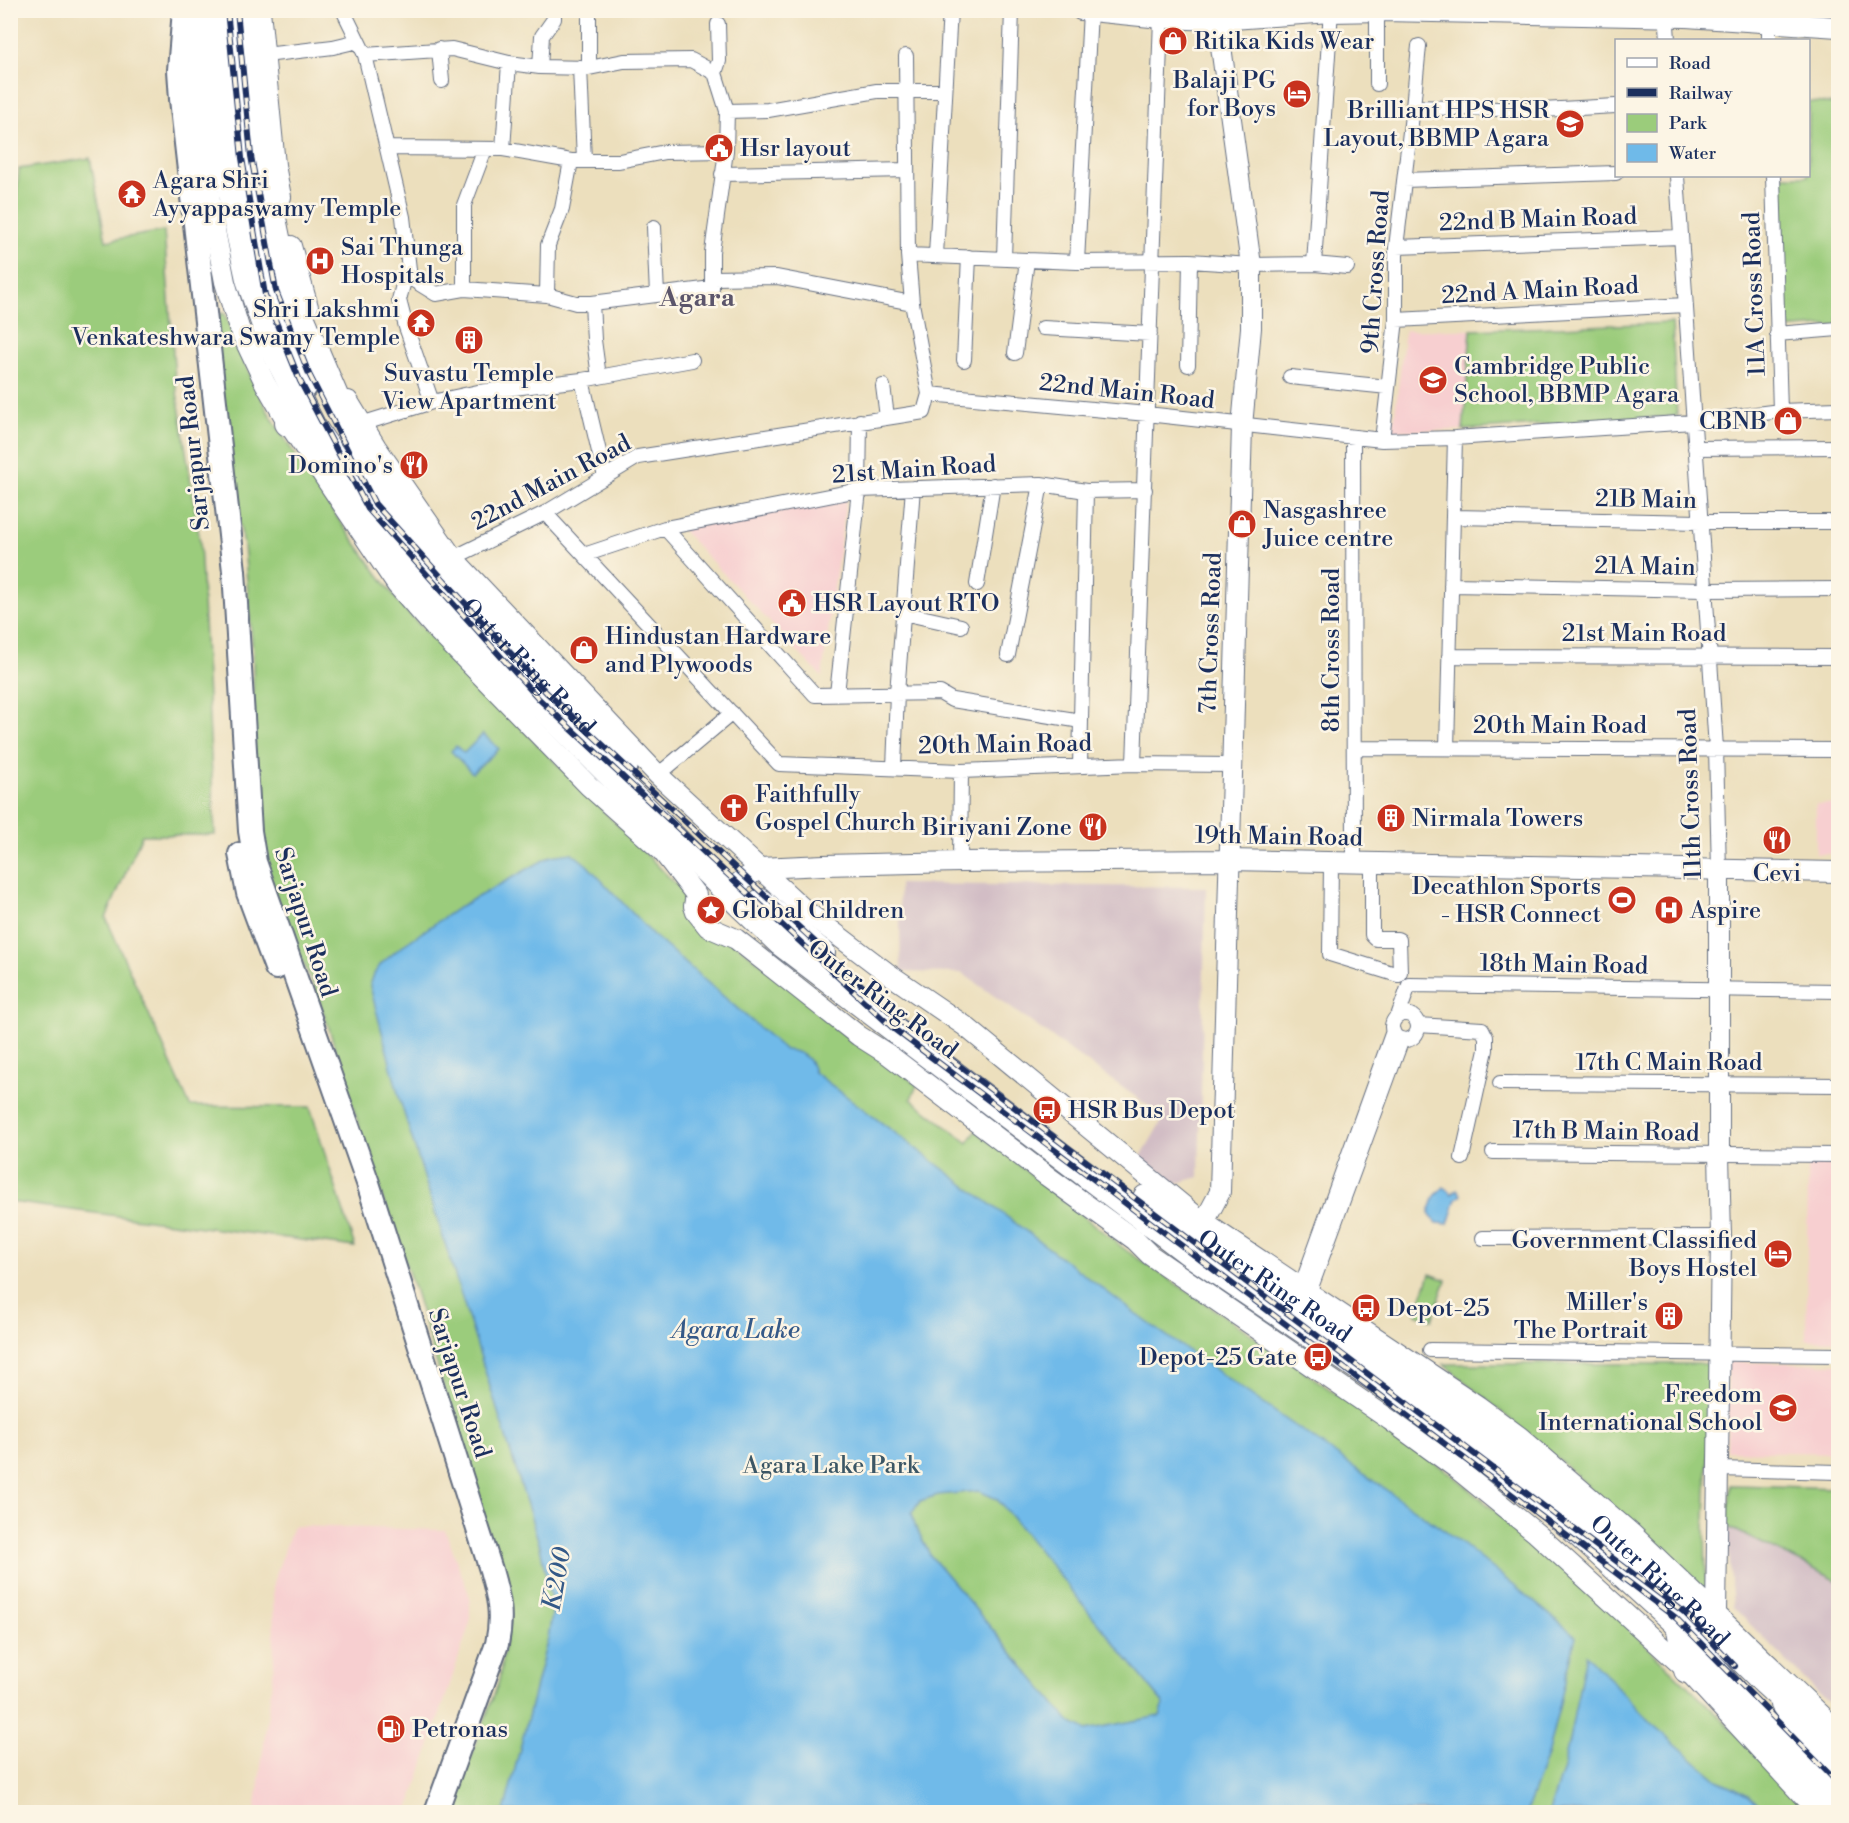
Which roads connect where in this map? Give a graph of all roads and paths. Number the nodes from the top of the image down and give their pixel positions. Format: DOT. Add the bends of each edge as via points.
graph roads {
  1 [pos="169,10"];
  2 [pos="186,10"];
  3 [pos="210,10"];
  4 [pos="223,10"];
  5 [pos="245,10"];
  6 [pos="260,10"];
  7 [pos="343,10"];
  8 [pos="554,10"];
  9 [pos="589,10"];
  10 [pos="950,10"];
  11 [pos="1012,10"];
  12 [pos="1086,11"];
  13 [pos="1331,11"];
  14 [pos="1381,11"];
  15 [pos="1667,14"];
  16 [pos="1217,16"];
  17 [pos="1161,18"];
  18 [pos="718,24"];
  19 [pos="1839,27"];
  20 [pos="1769,31"];
  21 [pos="1668,39"];
  22 [pos="358,41"];
  23 [pos="1419,46"];
  24 [pos="439,50"];
  25 [pos="265,55"];
  26 [pos="364,55"];
  27 [pos="906,56"];
  28 [pos="509,63"];
  29 [pos="540,67"];
  30 [pos="585,68"];
  31 [pos="715,73"];
  32 [pos="442,81"];
  33 [pos="1377,84"];
  34 [pos="907,91"];
  35 [pos="944,91"];
  36 [pos="1615,106"];
  37 [pos="1413,107"];
  38 [pos="727,111"];
  39 [pos="387,148"];
  40 [pos="485,148"];
  41 [pos="503,149"];
  42 [pos="726,151"];
  43 [pos="578,161"];
  44 [pos="907,170"];
  45 [pos="1615,173"];
  46 [pos="722,174"];
  47 [pos="1677,177"];
  48 [pos="1773,177"];
  49 [pos="1404,180"];
  50 [pos="654,227"];
  51 [pos="1681,237"];
  52 [pos="1396,247"];
  53 [pos="908,255"];
  54 [pos="936,255"];
  55 [pos="969,257"];
  56 [pos="1004,258"];
  57 [pos="1027,260"];
  58 [pos="1151,261"];
  59 [pos="1190,261"];
  60 [pos="1077,262"];
  61 [pos="1314,264"];
  62 [pos="1251,265"];
  63 [pos="1347,267"];
  64 [pos="410,278"];
  65 [pos="714,278"];
  66 [pos="464,289"];
  67 [pos="547,295"];
  68 [pos="657,295"];
  69 [pos="592,303"];
  70 [pos="912,303"];
  71 [pos="1686,305"];
  72 [pos="1396,320"];
  73 [pos="1043,328"];
  74 [pos="1839,329"];
  75 [pos="1777,333"];
  76 [pos="1150,334"];
  77 [pos="1015,353"];
  78 [pos="692,360"];
  79 [pos="964,360"];
  80 [pos="1188,365"];
  81 [pos="599,377"];
  82 [pos="1290,377"];
  83 [pos="582,380"];
  84 [pos="292,386"];
  85 [pos="883,386"];
  86 [pos="1388,387"];
  87 [pos="929,394"];
  88 [pos="432,402"];
  89 [pos="1839,409"];
  90 [pos="1780,411"];
  91 [pos="1147,414"];
  92 [pos="887,417"];
  93 [pos="860,421"];
  94 [pos="1693,422"];
  95 [pos="288,423"];
  96 [pos="1242,426"];
  97 [pos="313,427"];
  98 [pos="356,430"];
  99 [pos="1353,438"];
  100 [pos="1455,438"];
  101 [pos="1382,440"];
  102 [pos="1839,447"];
  103 [pos="1695,448"];
  104 [pos="605,477"];
  105 [pos="1041,484"];
  106 [pos="993,485"];
  107 [pos="913,488"];
  108 [pos="859,490"];
  109 [pos="1145,490"];
  110 [pos="1086,491"];
  111 [pos="545,513"];
  112 [pos="1453,518"];
  113 [pos="1700,522"];
  114 [pos="1839,522"];
  115 [pos="665,528"];
  116 [pos="584,555"];
  117 [pos="453,558"];
  118 [pos="977,584"];
  119 [pos="1451,585"];
  120 [pos="1839,589"];
  121 [pos="1704,590"];
  122 [pos="903,613"];
  123 [pos="961,626"];
  124 [pos="1008,656"];
  125 [pos="1449,656"];
  126 [pos="1709,656"];
  127 [pos="1839,657"];
  128 [pos="897,693"];
  129 [pos="837,694"];
  130 [pos="732,713"];
  131 [pos="1081,721"];
  132 [pos="1354,748"];
  133 [pos="1447,748"];
  134 [pos="1716,748"];
  135 [pos="1839,750"];
  136 [pos="1134,764"];
  137 [pos="1232,765"];
  138 [pos="1080,766"];
  139 [pos="894,767"];
  140 [pos="961,771"];
  141 [pos="658,775"];
  142 [pos="1229,860"];
  143 [pos="960,862"];
  144 [pos="1331,862"];
  145 [pos="1363,863"];
  146 [pos="1719,871"];
  147 [pos="1839,872"];
  148 [pos="743,881"];
  149 [pos="1719,988"];
  150 [pos="1839,991"];
  151 [pos="1398,1016"];
  152 [pos="1418,1025"];
  153 [pos="1398,1035"];
  154 [pos="1500,1083"];
  155 [pos="1720,1084"];
  156 [pos="1839,1085"];
  157 [pos="1493,1152"];
  158 [pos="1719,1154"];
  159 [pos="1839,1155"];
  160 [pos="1462,1158"];
  161 [pos="1196,1236"];
  162 [pos="1721,1237"];
  163 [pos="1483,1238"];
  164 [pos="382,1250"];
  165 [pos="1305,1290"];
  166 [pos="1430,1350"];
  167 [pos="1719,1353"];
  168 [pos="1839,1355"];
  169 [pos="1718,1468"];
  170 [pos="1839,1473"];
  171 [pos="1712,1620"];
  172 [pos="1680,1629"];
  173 [pos="1687,1670"];
  174 [pos="1766,1683"];
  175 [pos="1839,1731"];
  176 [pos="1839,1754"];
  177 [pos="1839,1782"];
  178 [pos="1839,1808"];
  179 [pos="421,1812"];
  180 [pos="436,1812"];
  181 [pos="1818,1812"];
  1 -- 164 [label="main road, Sarjapur Road" via="167,87 219,575 242,863 248,893"];
  2 -- 95 [label="street" via="211,210 225,282 239,328"];
  2 -- 164 [label="main road, Sarjapur Road" via="179,70 181,99 234,571 250,831 255,862 368,1183"];
  3 -- 84 [label="highway, Outer Ring Road" via="226,159 249,279 272,346"];
  4 -- 97 [label="main road, Outer Ring Road" via="246,201 268,293 305,387"];
  5 -- 98 [label="highway, Outer Ring Road" via="260,156 286,281"];
  6 -- 25 [label="street"];
  7 -- 22 [label="street"];
  8 -- 29 [label="street" via="554,19 542,36"];
  9 -- 30 [label="street"];
  10 -- 35 [label="street"];
  11 -- 56 [label="street"];
  12 -- 17 [label="street"];
  12 -- 60 [label="street"];
  13 -- 14 [label="street"];
  13 -- 16 [label="street"];
  13 -- 61 [label="street"];
  14 -- 15 [label="street"];
  14 -- 33 [label="street"];
  15 -- 20 [label="street"];
  15 -- 21 [label="street"];
  16 -- 17 [label="street"];
  16 -- 62 [label="street, 7th Cross Road"];
  17 -- 58 [label="street"];
  18 -- 31 [label="street" via="719,61"];
  19 -- 20 [label="street"];
  22 -- 25 [label="street"];
  22 -- 26 [label="street"];
  23 -- 37 [label="street, 9th Cross Road"];
  24 -- 26 [label="street"];
  24 -- 28 [label="street" via="452,49"];
  24 -- 32 [label="street"];
  25 -- 98 [label="street" via="275,165 297,271"];
  26 -- 39 [label="street"];
  27 -- 34 [label="street"];
  28 -- 29 [label="street"];
  28 -- 41 [label="street"];
  29 -- 30 [label="street"];
  30 -- 31 [label="street" via="624,61 691,60"];
  30 -- 43 [label="street"];
  31 -- 38 [label="street"];
  34 -- 35 [label="street"];
  34 -- 38 [label="street" via="857,94 768,110"];
  34 -- 44 [label="street"];
  35 -- 54 [label="street"];
  36 -- 37 [label="street" via="1542,110"];
  37 -- 49 [label="street, 9th Cross Road"];
  38 -- 42 [label="street"];
  39 -- 40 [label="street"];
  39 -- 64 [label="street" via="403,217"];
  40 -- 41 [label="street"];
  40 -- 66 [label="street" via="464,205"];
  41 -- 43 [label="street"];
  42 -- 43 [label="street" via="665,152 619,161"];
  42 -- 46 [label="street"];
  43 -- 67 [label="street" via="548,245"];
  44 -- 46 [label="street"];
  44 -- 53 [label="street"];
  45 -- 49 [label="street"];
  46 -- 65 [label="street" via="712,252"];
  47 -- 51 [label="street, 11th Cross Road"];
  48 -- 75 [label="street, 11A Cross Road"];
  49 -- 52 [label="street, 9th Cross Road"];
  50 -- 68 [label="street"];
  51 -- 52 [label="street, 22nd B Main Road"];
  51 -- 71 [label="street, 11th Cross Road"];
  52 -- 72 [label="street, 9th Cross Road"];
  53 -- 54 [label="street"];
  53 -- 70 [label="street"];
  54 -- 55 [label="street"];
  55 -- 56 [label="street"];
  55 -- 79 [label="street"];
  56 -- 57 [label="street"];
  57 -- 60 [label="street"];
  57 -- 77 [label="street"];
  58 -- 59 [label="street"];
  58 -- 60 [label="street"];
  58 -- 76 [label="street"];
  59 -- 62 [label="street"];
  59 -- 80 [label="street"];
  61 -- 62 [label="street"];
  61 -- 63 [label="street"];
  62 -- 96 [label="street, 7th Cross Road" via="1251,328"];
  64 -- 66 [label="street" via="436,294"];
  64 -- 88 [label="street" via="404,281 399,300"];
  65 -- 68 [label="street" via="712,288"];
  65 -- 70 [label="street" via="777,277"];
  66 -- 67 [label="street"];
  67 -- 69 [label="street"];
  68 -- 69 [label="street"];
  69 -- 81 [label="street"];
  70 -- 87 [label="street"];
  71 -- 72 [label="street, 22nd A Main Road"];
  71 -- 94 [label="street, 11th Cross Road"];
  72 -- 86 [label="street, 9th Cross Road"];
  73 -- 76 [label="street"];
  74 -- 75 [label="street"];
  75 -- 90 [label="street, 11A Cross Road"];
  76 -- 91 [label="street"];
  78 -- 81 [label="street"];
  81 -- 83 [label="street"];
  82 -- 86 [label="street"];
  83 -- 88 [label="street" via="478,392"];
  83 -- 104 [label="street"];
  84 -- 95 [label="highway"];
  84 -- 97 [label="highway, Outer Ring Road"];
  85 -- 92 [label="street"];
  86 -- 101 [label="street, 9th Cross Road"];
  87 -- 91 [label="street, 22nd Main Road"];
  87 -- 92 [label="street, 22nd Main Road" via="924,412"];
  88 -- 98 [label="street"];
  89 -- 90 [label="street, 22nd Main Road"];
  90 -- 94 [label="street, 22nd Main Road"];
  91 -- 96 [label="street, 22nd Main Road"];
  91 -- 109 [label="street"];
  92 -- 93 [label="street, 22nd Main Road"];
  93 -- 104 [label="street, 22nd Main Road" via="638,457"];
  93 -- 108 [label="street"];
  94 -- 100 [label="street, 22nd Main Road"];
  94 -- 103 [label="street, 11th Cross Road"];
  95 -- 173 [label="street" via="398,585 589,786 662,851 696,895 696,912 708,927 736,939 1150,1255 1456,1468 1536,1533"];
  96 -- 99 [label="street, 22nd Main Road"];
  96 -- 137 [label="street, 7th Cross Road"];
  97 -- 148 [label="highway, Outer Ring Road" via="402,560 501,666"];
  98 -- 117 [label="street"];
  98 -- 148 [label="highway, Outer Ring Road" via="374,479 434,567"];
  99 -- 101 [label="street, 22nd Main Road"];
  99 -- 132 [label="street, 8th Cross Road"];
  100 -- 101 [label="street, 22nd Main Road"];
  100 -- 112 [label="street"];
  102 -- 103 [label="street"];
  103 -- 113 [label="street, 11th Cross Road"];
  104 -- 111 [label="street, 22nd Main Road"];
  105 -- 106 [label="street, 21st Main Road"];
  105 -- 110 [label="street, 21st Main Road"];
  105 -- 124 [label="street"];
  106 -- 107 [label="street, 21st Main Road"];
  106 -- 118 [label="street"];
  107 -- 108 [label="street, 21st Main Road"];
  107 -- 122 [label="street"];
  108 -- 115 [label="street, 21st Main Road"];
  108 -- 129 [label="street"];
  109 -- 110 [label="street, 21st Main Road"];
  109 -- 136 [label="street"];
  110 -- 131 [label="street"];
  111 -- 116 [label="street"];
  111 -- 117 [label="street, 22nd Main Road"];
  112 -- 113 [label="street, 21B Main"];
  112 -- 119 [label="street"];
  113 -- 114 [label="street, 21B Main"];
  113 -- 121 [label="street, 11th Cross Road"];
  115 -- 116 [label="street, 21st Main Road"];
  115 -- 129 [label="street" via="815,695"];
  116 -- 130 [label="street"];
  117 -- 141 [label="street"];
  119 -- 121 [label="street, 21A Main"];
  119 -- 125 [label="street"];
  120 -- 121 [label="street, 21A Main"];
  121 -- 126 [label="street, 11th Cross Road"];
  122 -- 123 [label="street"];
  122 -- 128 [label="street"];
  125 -- 126 [label="street, 21st Main Road"];
  125 -- 133 [label="street"];
  126 -- 127 [label="street, 21st Main Road"];
  126 -- 134 [label="street, 11th Cross Road"];
  128 -- 129 [label="street"];
  128 -- 131 [label="street" via="940,693 952,700"];
  128 -- 139 [label="street"];
  130 -- 139 [label="street, 20th Main Road" via="779,764"];
  130 -- 141 [label="street"];
  131 -- 138 [label="street"];
  132 -- 133 [label="street, 20th Main Road"];
  132 -- 145 [label="street, 8th Cross Road"];
  133 -- 134 [label="street, 20th Main Road"];
  134 -- 135 [label="street, 20th Main Road"];
  134 -- 146 [label="street, 11th Cross Road"];
  136 -- 137 [label="street, 20th Main Road"];
  136 -- 138 [label="street, 20th Main Road"];
  137 -- 142 [label="street, 7th Cross Road"];
  138 -- 140 [label="street, 20th Main Road"];
  139 -- 140 [label="street, 20th Main Road"];
  140 -- 143 [label="street"];
  141 -- 148 [label="street"];
  142 -- 143 [label="street, 19th Main Road"];
  142 -- 144 [label="street, 19th Main Road"];
  142 -- 161 [label="street, 7th Cross Road" via="1220,1192"];
  143 -- 148 [label="street, 19th Main Road" via="824,865"];
  144 -- 145 [label="street, 19th Main Road"];
  144 -- 145 [label="street, 8th Cross Road" via="1330,954 1398,975 1399,940 1376,939 1372,935"];
  145 -- 146 [label="street, 19th Main Road"];
  146 -- 147 [label="street, 19th Main Road"];
  146 -- 149 [label="street, 11th Cross Road"];
  148 -- 161 [label="street" via="833,933 965,1026"];
  148 -- 161 [label="highway, Outer Ring Road" via="781,943"];
  149 -- 150 [label="street, 18th Main Road"];
  149 -- 151 [label="street, 18th Main Road" via="1409,985"];
  149 -- 155 [label="street, 11th Cross Road"];
  151 -- 152 [label="street" via="1410,1015"];
  151 -- 153 [label="street" via="1393,1023"];
  152 -- 153 [label="street" via="1414,1036"];
  152 -- 160 [label="street" via="1482,1029 1486,1036"];
  153 -- 165 [label="street"];
  154 -- 155 [label="street, 17th C Main Road"];
  155 -- 156 [label="street, 17th C Main Road"];
  155 -- 158 [label="street, 11th Cross Road"];
  157 -- 158 [label="street, 17th B Main Road"];
  158 -- 159 [label="street, 17th B Main Road"];
  158 -- 162 [label="street, 11th Cross Road"];
  161 -- 165 [label="street"];
  161 -- 171 [label="highway, Outer Ring Road" via="1497,1438"];
  161 -- 172 [label="highway, Outer Ring Road" via="1474,1446 1569,1525"];
  162 -- 163 [label="street"];
  162 -- 167 [label="street, 11th Cross Road"];
  164 -- 179 [label="main road, Sarjapur Road" via="486,1599 480,1644"];
  164 -- 180 [label="main road, Sarjapur Road" via="491,1570 500,1609 497,1644"];
  165 -- 171 [label="street" via="1520,1437 1631,1533"];
  166 -- 167 [label="street"];
  167 -- 168 [label="street"];
  167 -- 169 [label="street, 11th Cross Road"];
  169 -- 170 [label="street"];
  169 -- 171 [label="street, 11th Cross Road"];
  171 -- 174 [label="highway, Outer Ring Road"];
  171 -- 175 [label="street"];
  172 -- 173 [label="highway"];
  172 -- 178 [label="highway, Outer Ring Road" via="1765,1730"];
  173 -- 181 [label="street"];
  174 -- 176 [label="highway, Outer Ring Road"];
  174 -- 177 [label="street" via="1807,1744"];
}
